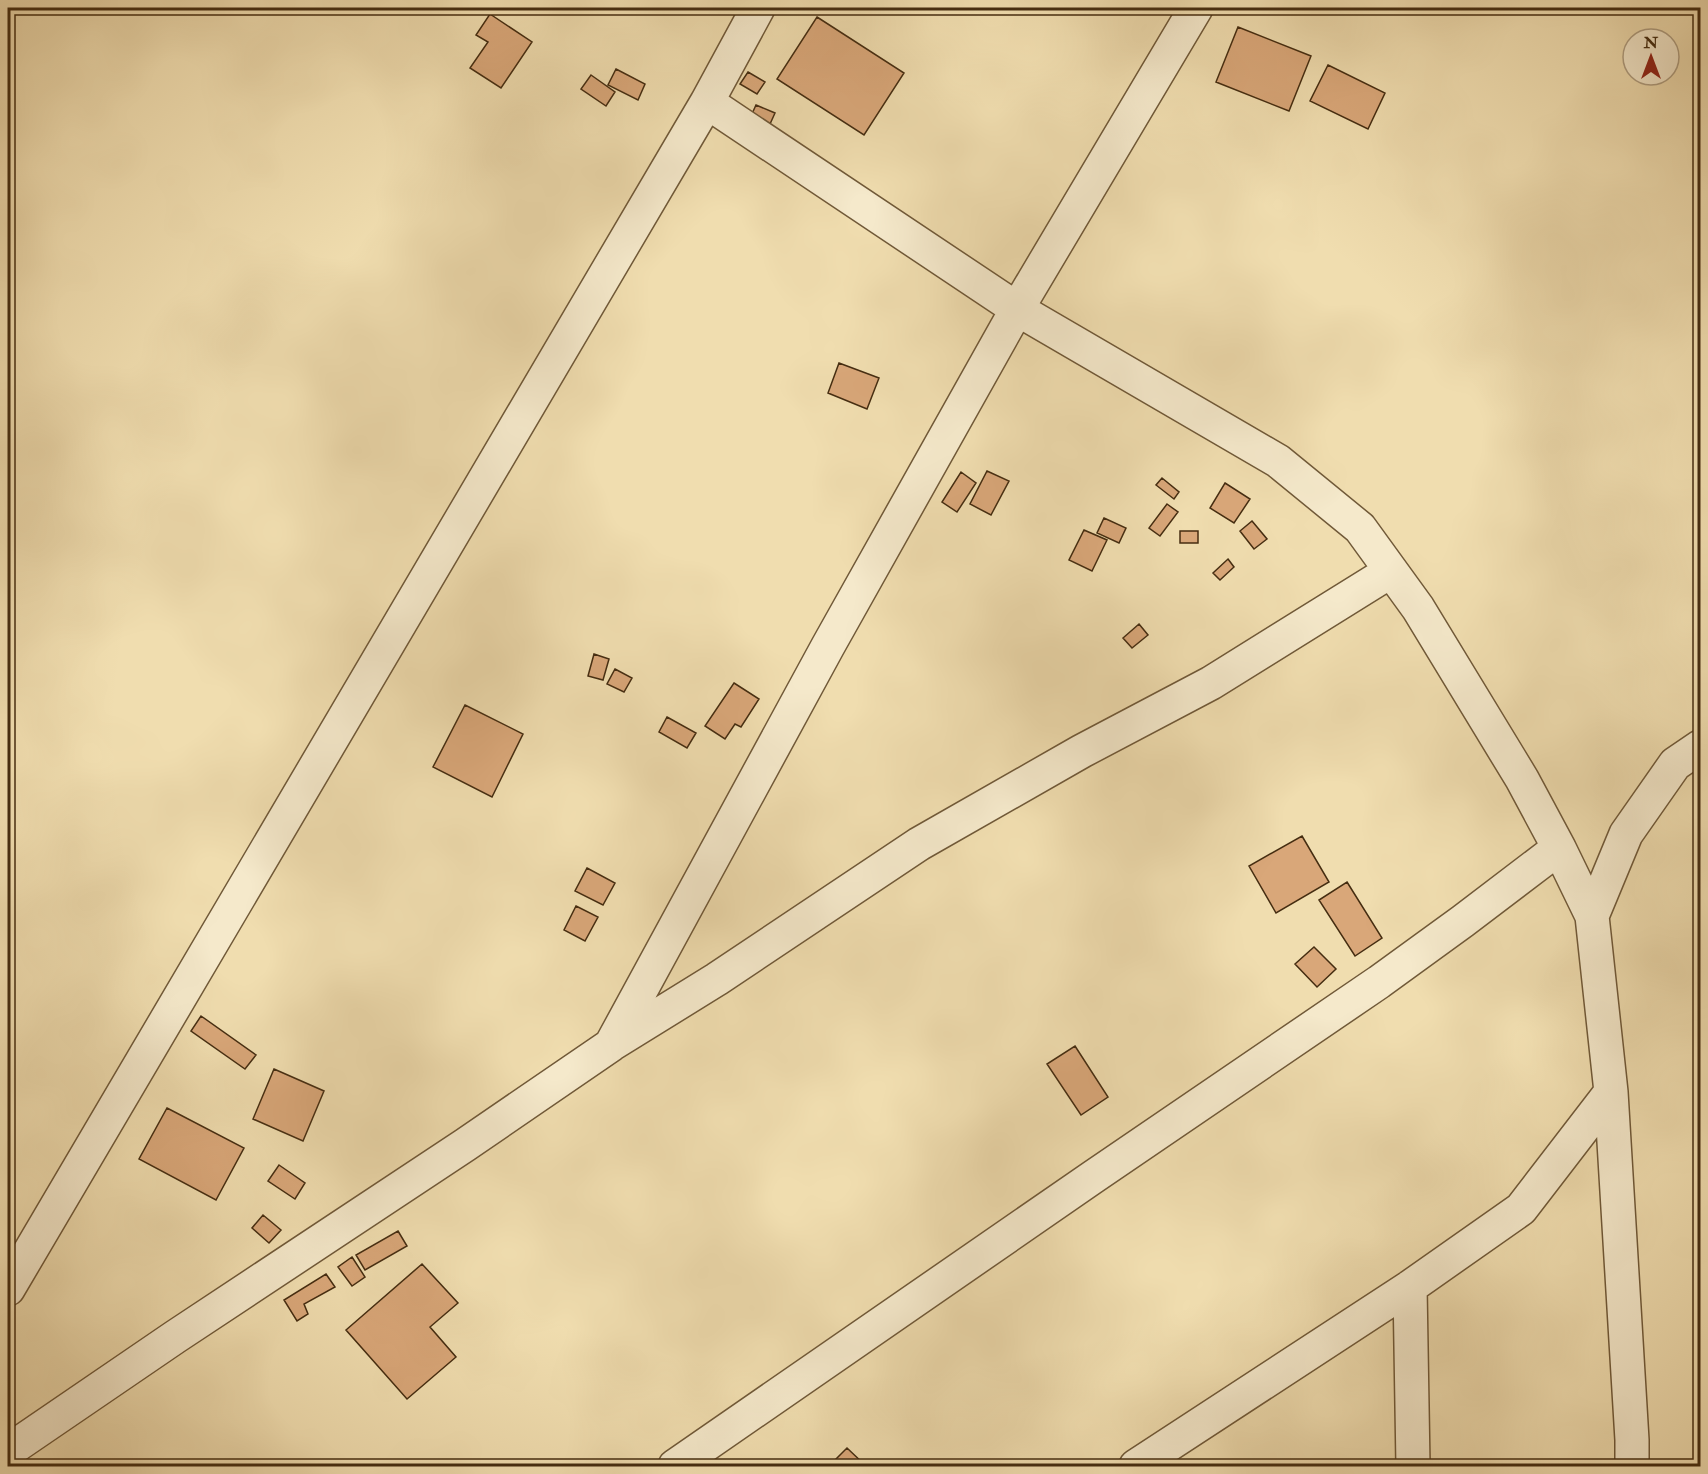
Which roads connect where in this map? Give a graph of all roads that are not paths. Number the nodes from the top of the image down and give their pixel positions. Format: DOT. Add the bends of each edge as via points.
graph roads {
  1 [pos="758,8"];
  2 [pos="1196,8"];
  3 [pos="707,102"];
  4 [pos="1017,309"];
  5 [pos="1391,571"];
  6 [pos="1701,747"];
  7 [pos="1559,848"];
  8 [pos="1592,916"];
  9 [pos="611,1045"];
  10 [pos="1611,1092"];
  11 [pos="1410,1287"];
  12 [pos="8,1289"];
  13 [pos="8,1451"];
  14 [pos="675,1467"];
  15 [pos="1136,1467"];
  16 [pos="1413,1467"];
  17 [pos="1632,1467"];
  1 -- 3 [label="street"];
  2 -- 4 [label="street"];
  3 -- 4 [label="street"];
  3 -- 12 [label="street"];
  4 -- 5 [label="street" via="1278,461 1360,528"];
  4 -- 9 [label="street"];
  5 -- 7 [label="street" via="1418,608 1516,769"];
  5 -- 9 [label="street" via="1211,683 919,844"];
  6 -- 8 [label="street" via="1675,764 1626,834"];
  7 -- 8 [label="street"];
  7 -- 14 [label="street" via="1379,982"];
  8 -- 10 [label="street"];
  9 -- 13 [label="street"];
  10 -- 11 [label="street" via="1521,1209"];
  10 -- 17 [label="street"];
  11 -- 15 [label="street"];
  11 -- 16 [label="street"];
}
